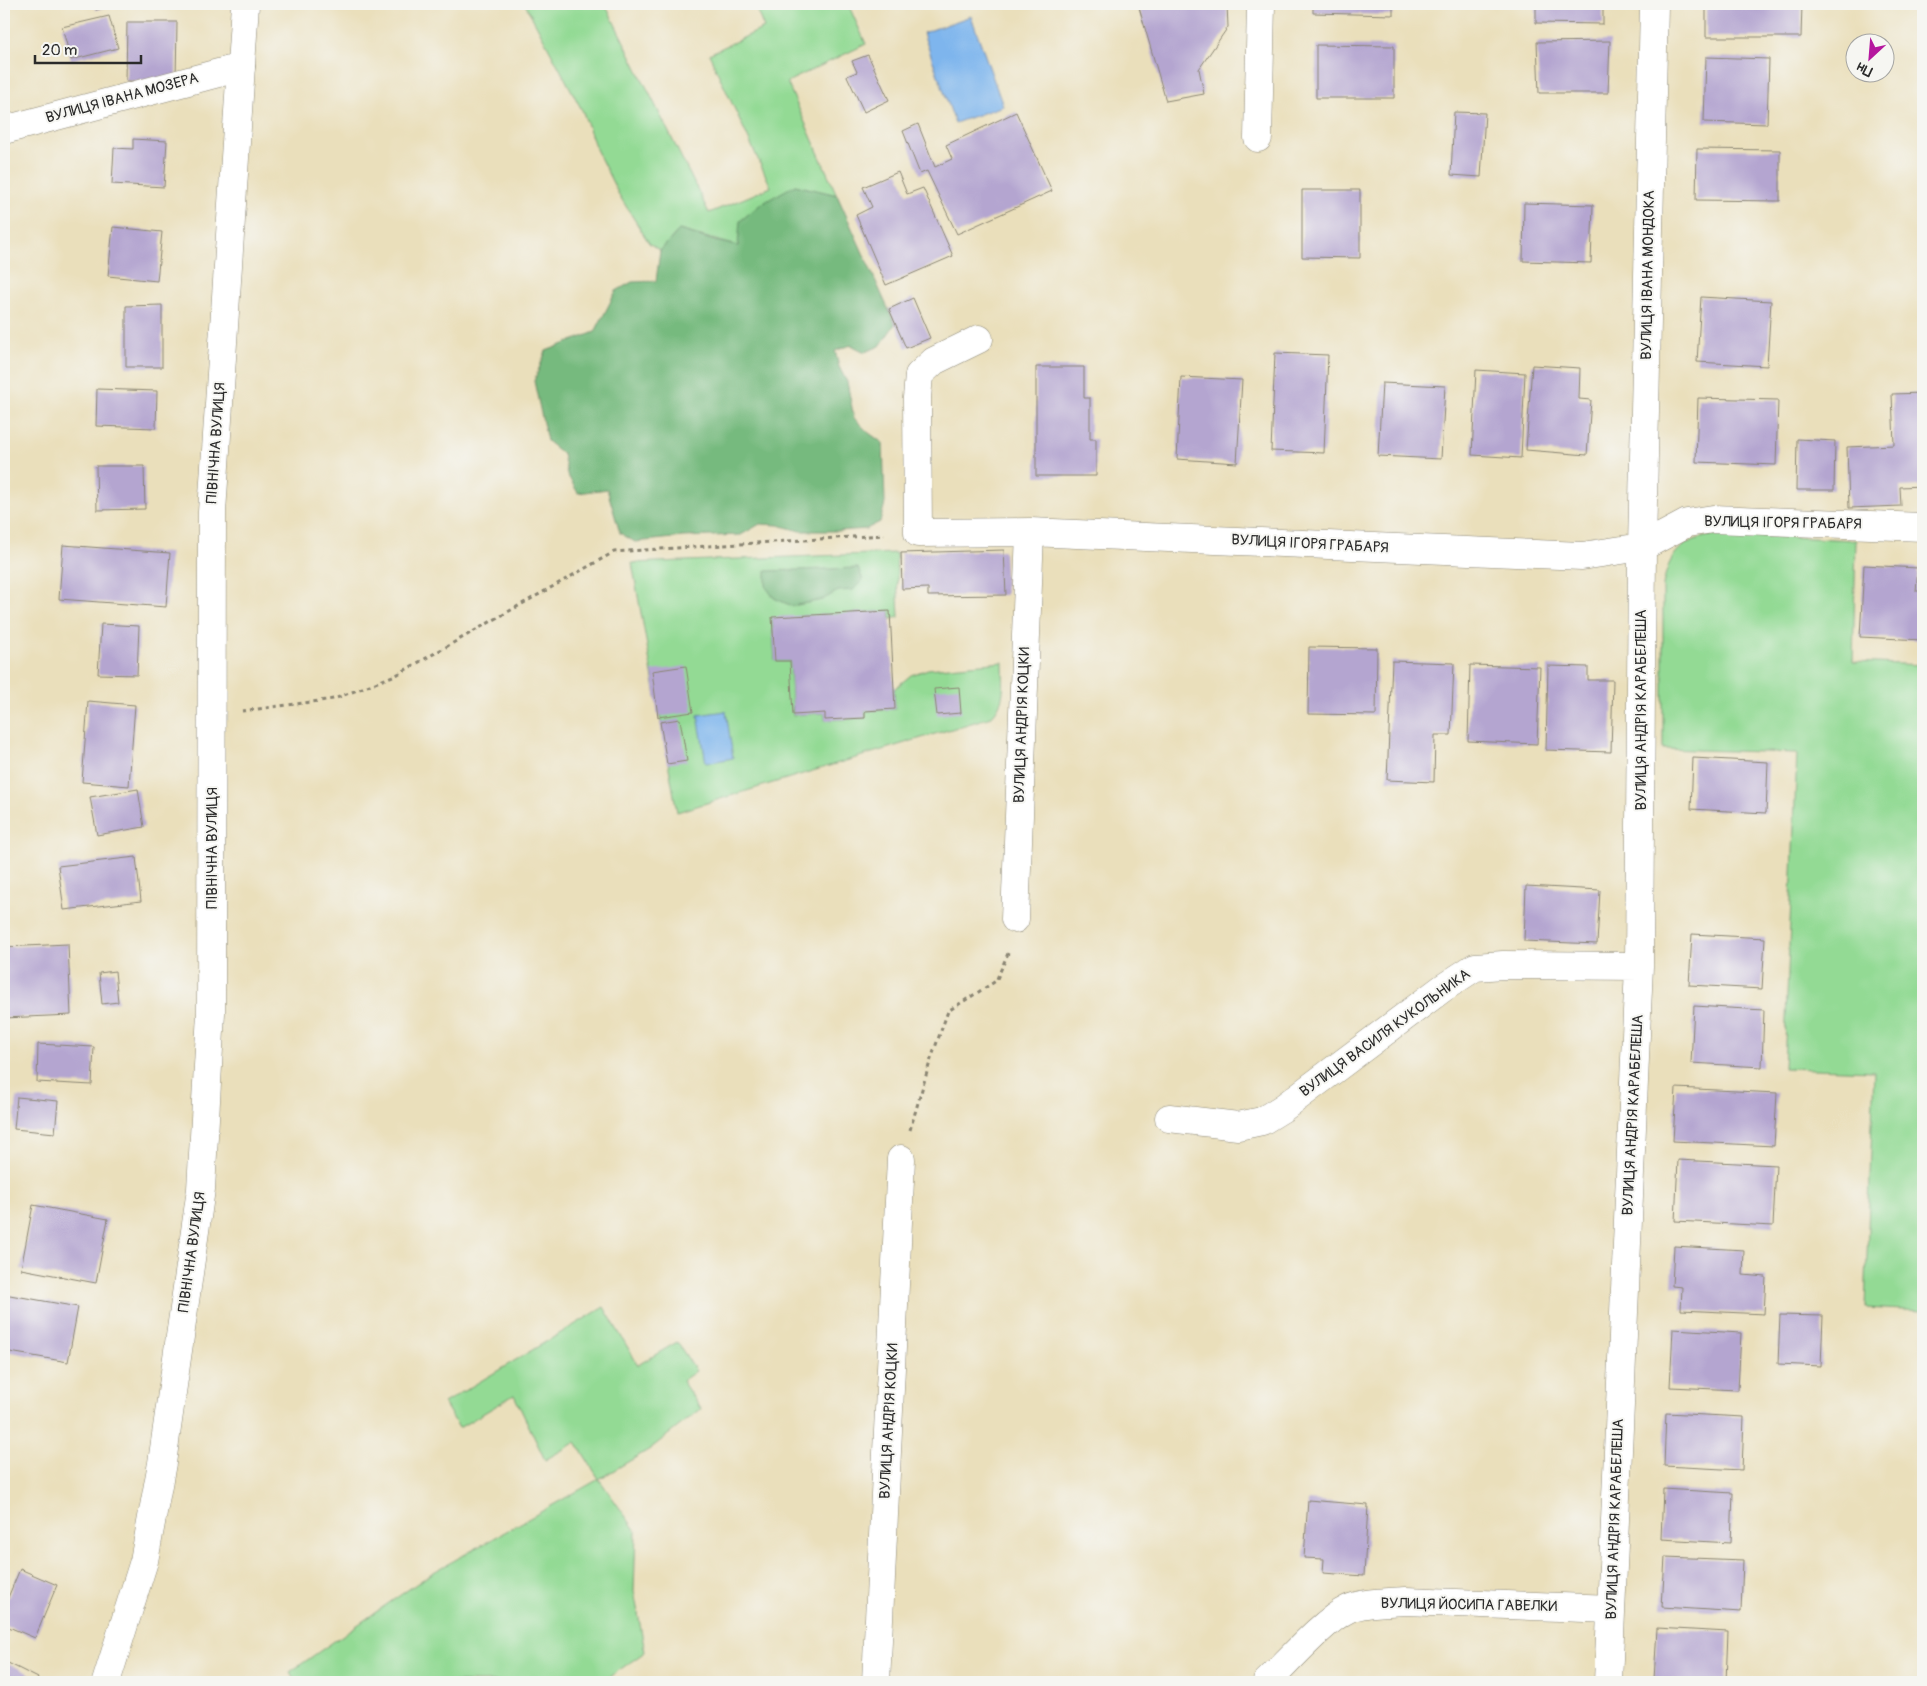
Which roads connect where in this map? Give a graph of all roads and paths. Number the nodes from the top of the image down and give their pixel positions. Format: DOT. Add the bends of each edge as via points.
graph roads {
  1 [pos="245,4"];
  2 [pos="1261,4"];
  3 [pos="1654,4"];
  4 [pos="241,67"];
  5 [pos="4,130"];
  6 [pos="1258,138"];
  7 [pos="979,339"];
  8 [pos="1923,526"];
  9 [pos="1030,532"];
  10 [pos="918,533"];
  11 [pos="1642,547"];
  12 [pos="212,715"];
  13 [pos="1015,919"];
  14 [pos="1639,966"];
  15 [pos="1169,1118"];
  16 [pos="901,1159"];
  17 [pos="1611,1609"];
  18 [pos="106,1682"];
  19 [pos="876,1682"];
  20 [pos="1266,1682"];
  21 [pos="1608,1682"];
  1 -- 4 [label="street, ПІВНІЧНА ВУЛИЦЯ"];
  2 -- 6 [label="street"];
  3 -- 11 [label="street, ВУЛИЦЯ ІВАНА МОНДОКА"];
  4 -- 5 [label="street, ВУЛИЦЯ ІВАНА МОЗЕРА"];
  4 -- 12 [label="street, ПІВНІЧНА ВУЛИЦЯ" via="212,512"];
  7 -- 10 [label="street" via="934,361 919,375"];
  8 -- 11 [label="street, ВУЛИЦЯ ІГОРЯ ГРАБАРЯ" via="1713,519 1687,523"];
  9 -- 10 [label="street, ВУЛИЦЯ ІГОРЯ ГРАБАРЯ"];
  9 -- 11 [label="street, ВУЛИЦЯ ІГОРЯ ГРАБАРЯ" via="1582,556"];
  9 -- 13 [label="street, ВУЛИЦЯ АНДРІЯ КОЦКИ"];
  10 -- 12 [label="path" via="614,552 398,674 334,699"];
  11 -- 14 [label="street, ВУЛИЦЯ АНДРІЯ КАРАБЕЛЕША"];
  12 -- 18 [label="street, ПІВНІЧНА ВУЛИЦЯ" via="211,1013 201,1189 163,1454 144,1561"];
  13 -- 16 [label="path" via="1011,947 996,981 948,1011"];
  14 -- 15 [label="street, ВУЛИЦЯ ВАСИЛЯ КУКОЛЬНИКА" via="1475,967 1262,1121 1238,1126"];
  14 -- 17 [label="street, ВУЛИЦЯ АНДРІЯ КАРАБЕЛЕША"];
  16 -- 19 [label="street, ВУЛИЦЯ АНДРІЯ КОЦКИ"];
  17 -- 20 [label="street, ВУЛИЦЯ ЙОСИПА ГАВЕЛКИ" via="1406,1601 1348,1608"];
  17 -- 21 [label="street, ВУЛИЦЯ АНДРІЯ КАРАБЕЛЕША"];
}
